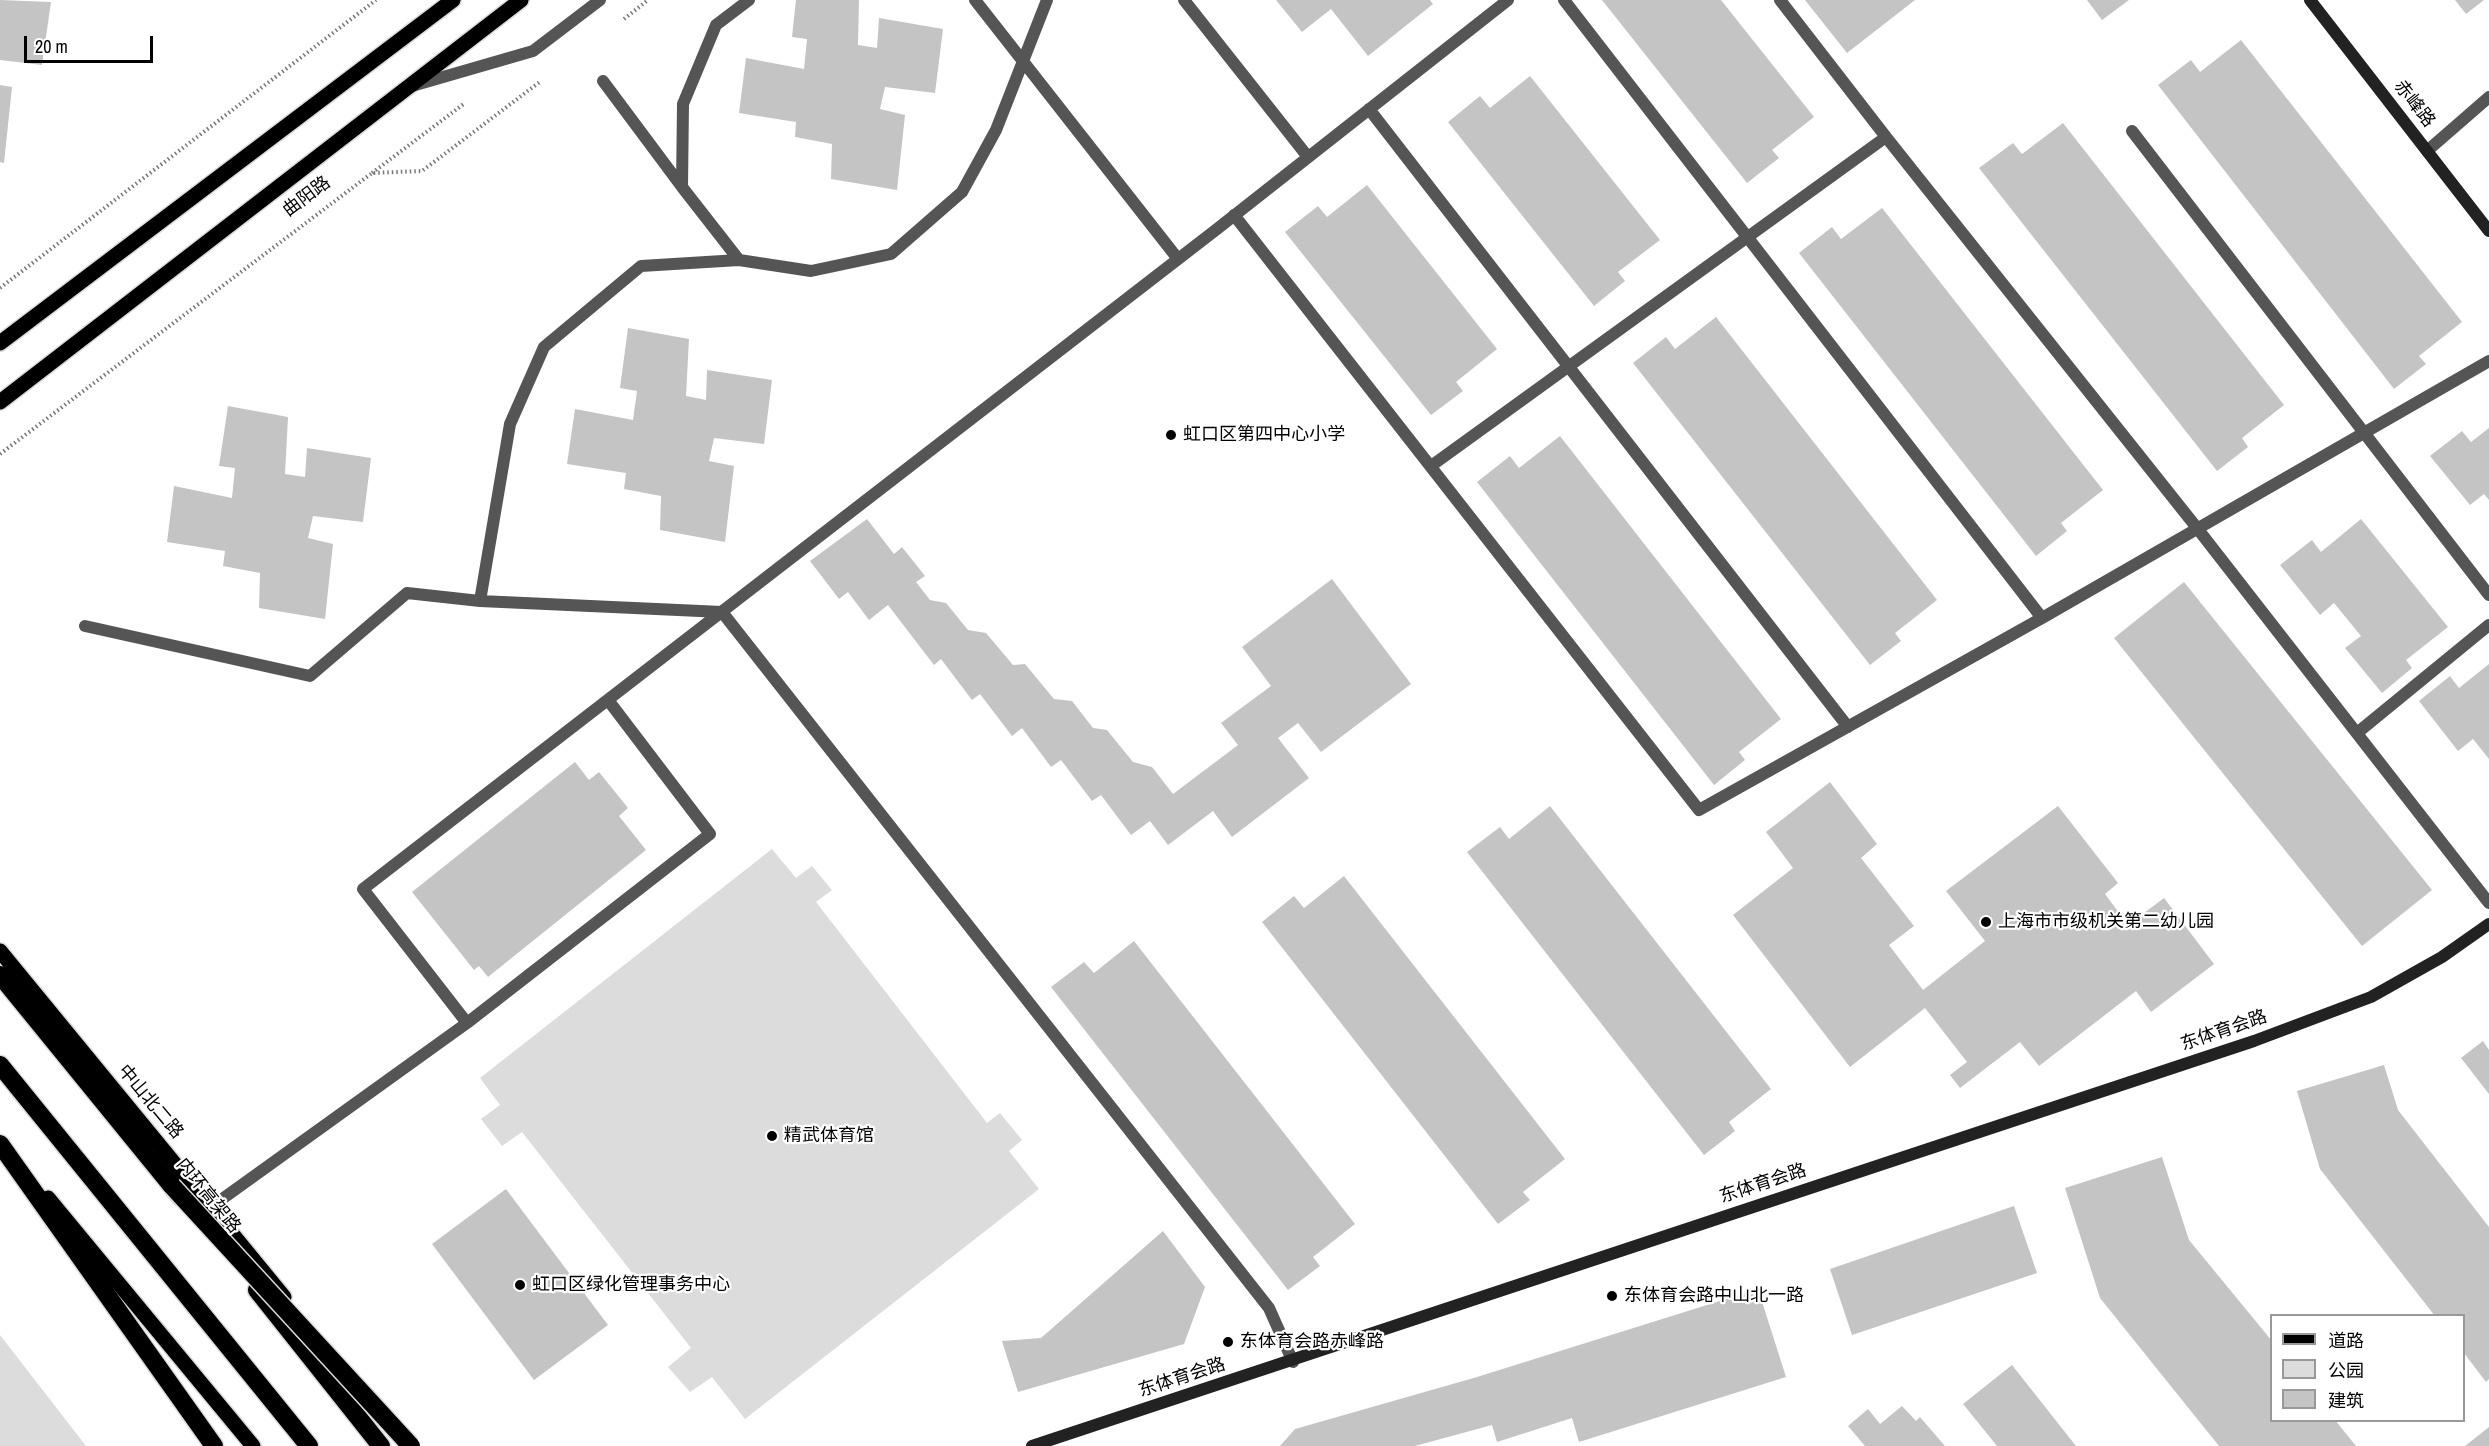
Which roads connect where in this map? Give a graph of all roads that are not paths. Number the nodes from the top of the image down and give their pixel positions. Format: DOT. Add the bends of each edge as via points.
graph roads {
  1 [pos="453,0"];
  2 [pos="520,0"];
  3 [pos="600,0"];
  4 [pos="749,0"];
  5 [pos="975,0"];
  6 [pos="1047,0"];
  7 [pos="1184,0"];
  8 [pos="1508,0"];
  9 [pos="1564,0"];
  10 [pos="1780,0"];
  11 [pos="2310,0"];
  12 [pos="1023,63"];
  13 [pos="603,81"];
  14 [pos="402,89"];
  15 [pos="2489,97"];
  16 [pos="1369,109"];
  17 [pos="2132,131"];
  18 [pos="1886,136"];
  19 [pos="2427,151"];
  20 [pos="1308,157"];
  21 [pos="682,187"];
  22 [pos="1234,216"];
  23 [pos="2489,231"];
  24 [pos="1747,236"];
  25 [pos="1178,259"];
  26 [pos="739,260"];
  27 [pos="0,344"];
  28 [pos="2489,361"];
  29 [pos="1567,367"];
  30 [pos="0,402"];
  31 [pos="2364,433"];
  32 [pos="1431,466"];
  33 [pos="2197,528"];
  34 [pos="2489,595"];
  35 [pos="480,601"];
  36 [pos="722,612"];
  37 [pos="2042,618"];
  38 [pos="2489,625"];
  39 [pos="85,626"];
  40 [pos="608,700"];
  41 [pos="1848,727"];
  42 [pos="2357,733"];
  43 [pos="2489,903"];
  44 [pos="2489,924"];
  45 [pos="0,951"];
  46 [pos="0,975"];
  47 [pos="467,1023"];
  48 [pos="0,1065"];
  49 [pos="0,1142"];
  50 [pos="172,1186"];
  51 [pos="211,1207"];
  52 [pos="1293,1362"];
  53 [pos="214,1446"];
  54 [pos="253,1446"];
  55 [pos="309,1446"];
  56 [pos="381,1446"];
  57 [pos="405,1446"];
  58 [pos="411,1446"];
  59 [pos="1032,1446"];
  1 -- 27 [label="main road"];
  2 -- 14 [label="main road, 曲阳路"];
  3 -- 14 [label="lane" via="533,51"];
  4 -- 21 [label="lane" via="716,26 683,104"];
  5 -- 12 [label="lane"];
  6 -- 12 [label="lane"];
  7 -- 20 [label="lane"];
  8 -- 16 [label="lane"];
  9 -- 24 [label="lane"];
  10 -- 18 [label="lane"];
  11 -- 19 [label="street, 赤峰路"];
  12 -- 25 [label="lane"];
  12 -- 26 [label="lane" via="996,130 962,192 891,254 811,271"];
  13 -- 21 [label="lane"];
  14 -- 30 [label="main road, 曲阳路"];
  15 -- 19 [label="lane"];
  16 -- 20 [label="lane"];
  16 -- 29 [label="lane"];
  17 -- 31 [label="lane"];
  18 -- 24 [label="lane"];
  18 -- 33 [label="lane"];
  19 -- 23 [label="street, 赤峰路"];
  20 -- 22 [label="lane"];
  21 -- 26 [label="lane"];
  22 -- 25 [label="lane"];
  22 -- 32 [label="lane"];
  24 -- 29 [label="lane"];
  24 -- 37 [label="lane"];
  25 -- 36 [label="lane"];
  26 -- 35 [label="lane" via="641,266 544,347 510,424"];
  28 -- 31 [label="lane"];
  29 -- 32 [label="lane"];
  29 -- 41 [label="lane"];
  31 -- 33 [label="lane"];
  31 -- 34 [label="lane"];
  32 -- 41 [label="lane" via="1699,810"];
  33 -- 37 [label="lane"];
  33 -- 42 [label="lane"];
  35 -- 36 [label="lane"];
  35 -- 39 [label="lane" via="407,593 309,676"];
  36 -- 40 [label="lane"];
  36 -- 52 [label="lane" via="1269,1308"];
  37 -- 41 [label="lane"];
  38 -- 42 [label="lane"];
  40 -- 47 [label="lane" via="710,834"];
  40 -- 47 [label="lane" via="363,889"];
  42 -- 43 [label="lane"];
  44 -- 52 [label="street, 东体育会路" via="2442,957 2371,997 2265,1037"];
  45 -- 51 [label="main road, 中山北二路"];
  46 -- 50 [label="highway, 内环高架路"];
  47 -- 51 [label="lane"];
  48 -- 55 [label="highway"];
  49 -- 53 [label="highway"];
  49 -- 54 [label="main road"];
  50 -- 56 [label="highway, 内环高架路, bridge"];
  50 -- 58 [label="highway, bridge"];
  51 -- 57 [label="main road, 中山北二路"];
  52 -- 59 [label="street, 东体育会路"];
}
